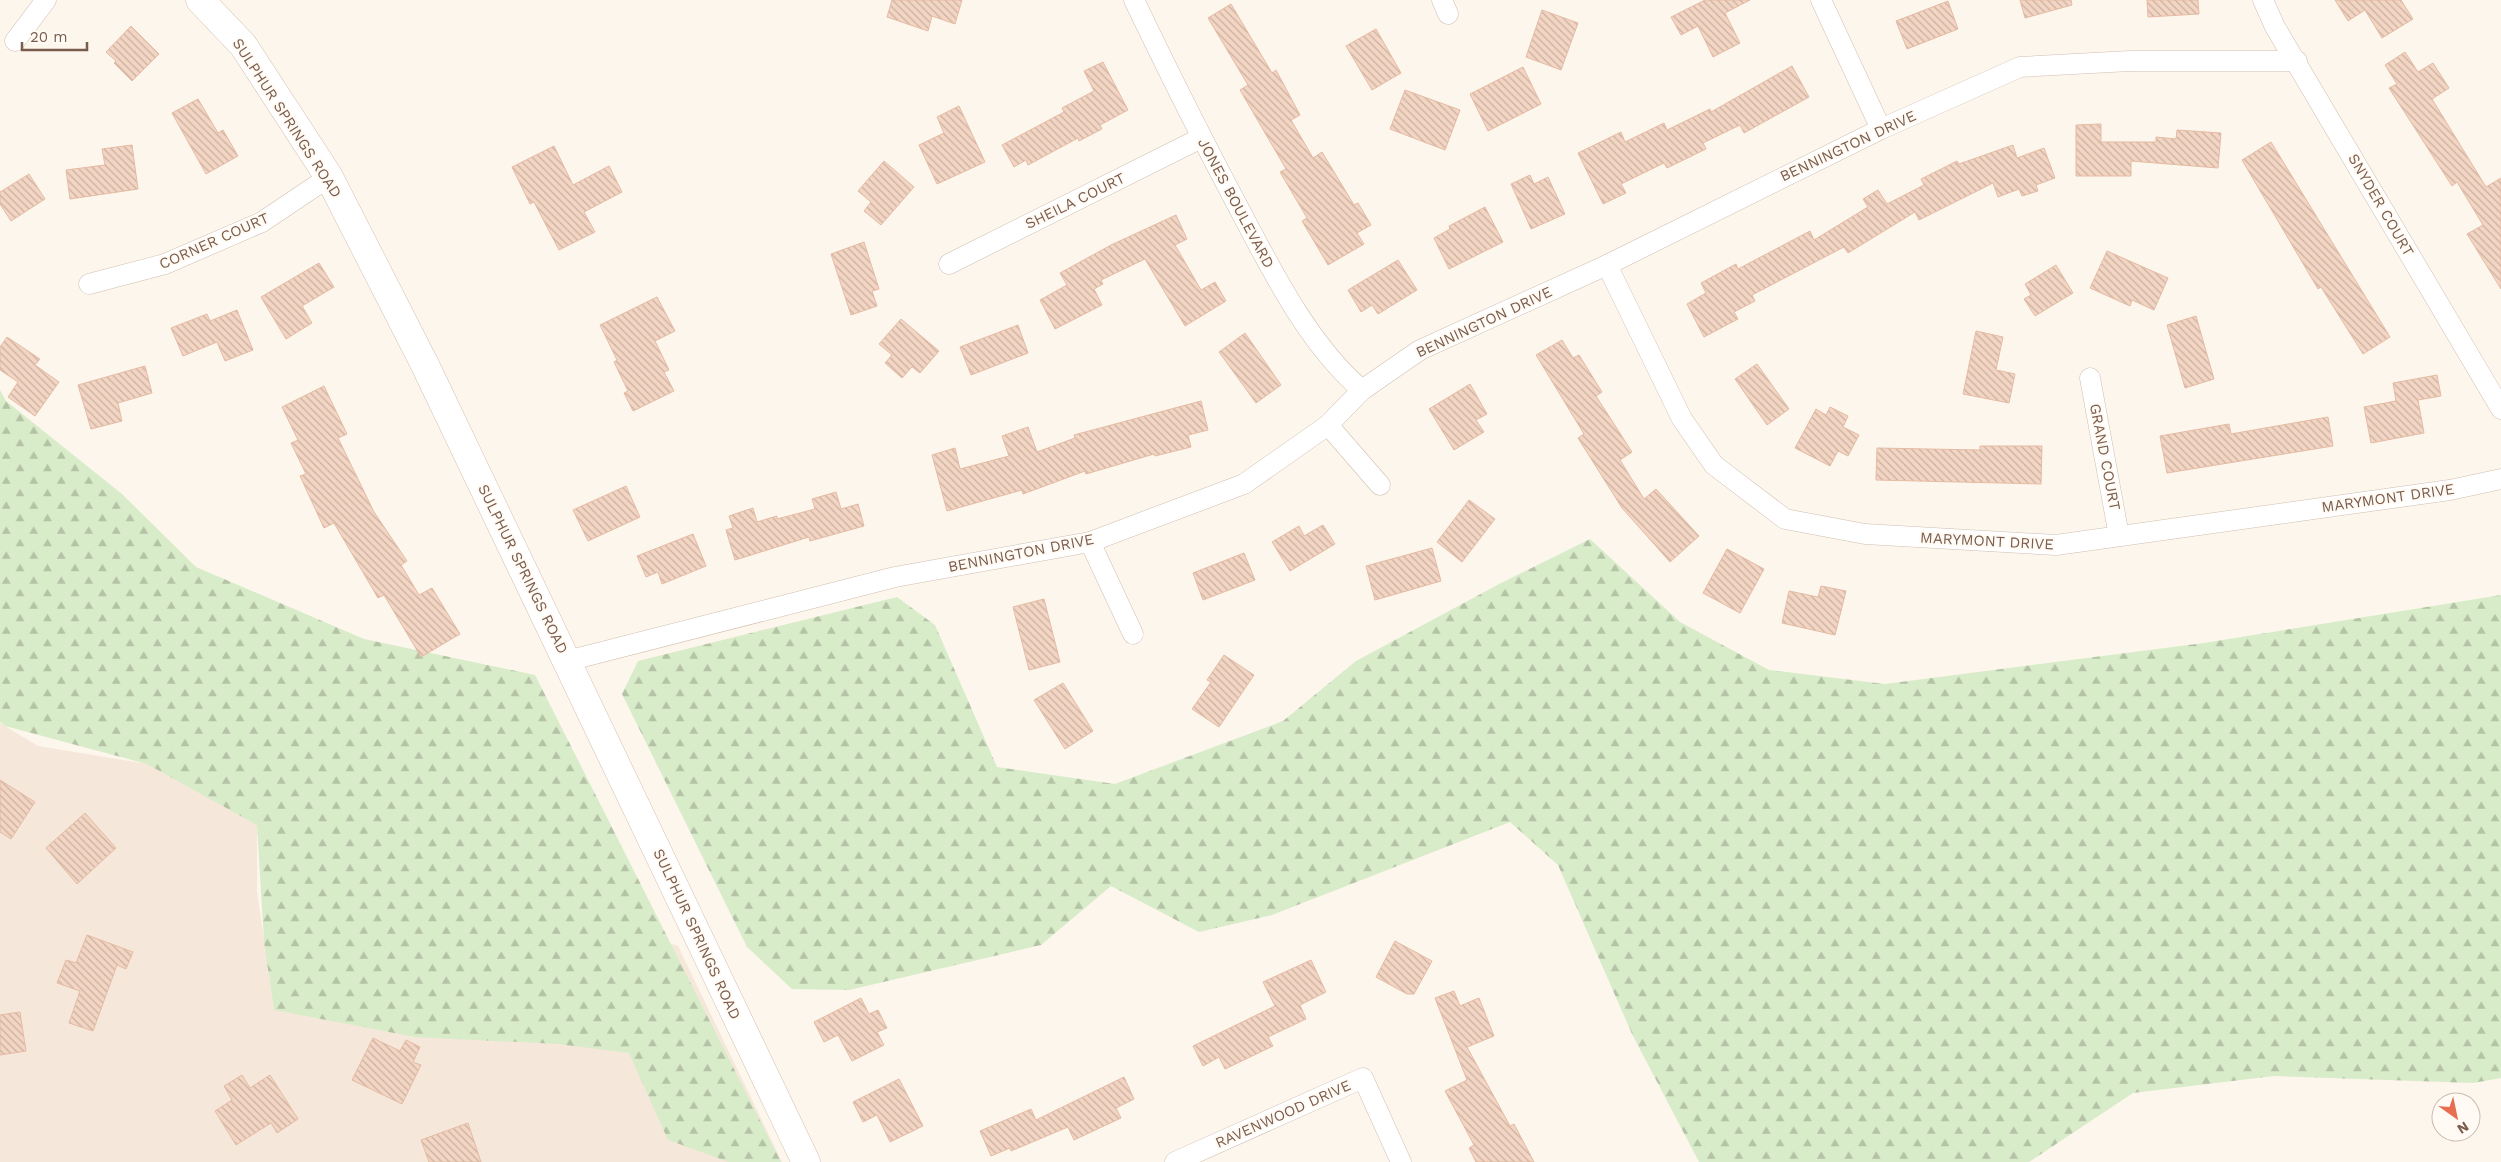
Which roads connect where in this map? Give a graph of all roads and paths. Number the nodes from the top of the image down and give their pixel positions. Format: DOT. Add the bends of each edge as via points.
graph roads {
  1 [pos="46,0"];
  2 [pos="200,0"];
  3 [pos="1134,0"];
  4 [pos="1821,0"];
  5 [pos="2263,0"];
  6 [pos="15,41"];
  7 [pos="2298,61"];
  8 [pos="1881,129"];
  9 [pos="1201,138"];
  10 [pos="329,177"];
  11 [pos="949,264"];
  12 [pos="1608,265"];
  13 [pos="89,284"];
  14 [pos="2090,378"];
  15 [pos="1362,390"];
  16 [pos="2501,409"];
  17 [pos="1328,425"];
  18 [pos="2501,479"];
  19 [pos="1380,485"];
  20 [pos="2120,536"];
  21 [pos="1090,542"];
  22 [pos="1133,634"];
  23 [pos="567,661"];
  24 [pos="806,1162"];
  25 [pos="1175,1162"];
  26 [pos="1401,1162"];
  1 -- 6 [label="street"];
  2 -- 10 [label="street, SULPHUR SPRINGS ROAD" via="243,45"];
  3 -- 9 [label="street, JONES BOULEVARD"];
  4 -- 8 [label="street"];
  5 -- 7 [label="street, SNYDER COURT" via="2275,27"];
  7 -- 8 [label="street, BENNINGTON DRIVE" via="2130,61 2020,68"];
  7 -- 16 [label="street, SNYDER COURT"];
  8 -- 12 [label="street, BENNINGTON DRIVE"];
  9 -- 11 [label="street, SHEILA COURT"];
  9 -- 15 [label="street, JONES BOULEVARD" via="1280,286 1340,372"];
  10 -- 13 [label="street, CORNER COURT" via="262,222 165,264"];
  10 -- 23 [label="street, SULPHUR SPRINGS ROAD" via="403,320"];
  12 -- 15 [label="street, BENNINGTON DRIVE" via="1420,350"];
  12 -- 20 [label="street, MARYMONT DRIVE" via="1682,418 1714,465 1785,519 1865,534 2056,545"];
  14 -- 20 [label="street, GRAND COURT"];
  15 -- 17 [label="street, BENNINGTON DRIVE"];
  17 -- 19 [label="street"];
  17 -- 21 [label="street, BENNINGTON DRIVE" via="1244,484"];
  18 -- 20 [label="street, MARYMONT DRIVE" via="2450,490"];
  21 -- 22 [label="street"];
  21 -- 23 [label="street, BENNINGTON DRIVE" via="895,577"];
  23 -- 24 [label="street, SULPHUR SPRINGS ROAD"];
  25 -- 26 [label="street, RAVENWOOD DRIVE" via="1363,1078"];
}
